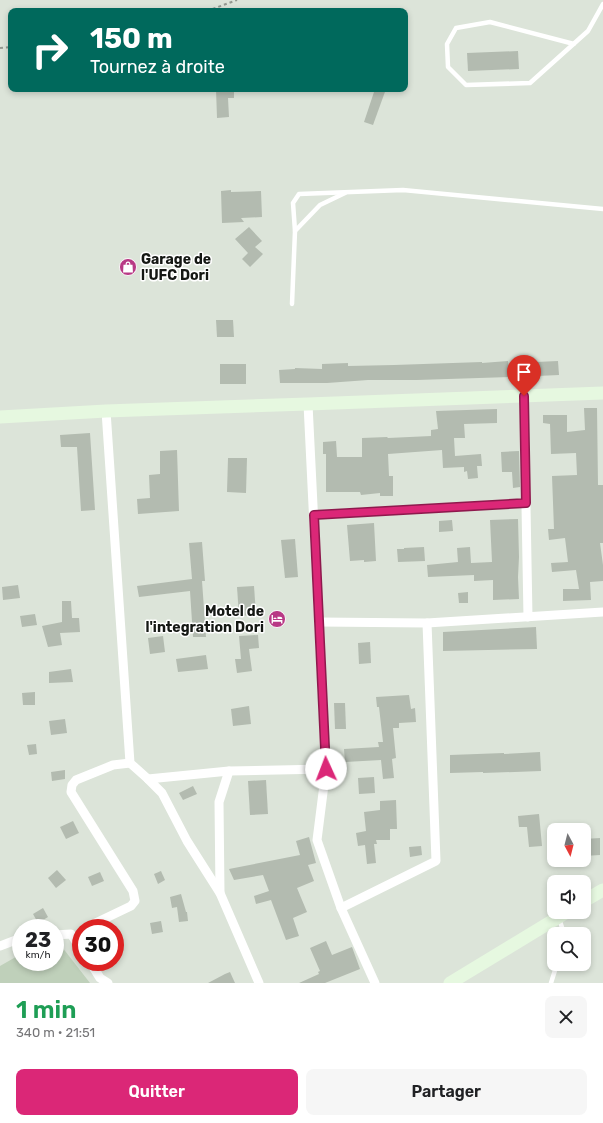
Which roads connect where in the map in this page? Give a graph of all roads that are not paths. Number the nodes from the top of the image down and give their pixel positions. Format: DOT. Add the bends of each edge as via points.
graph roads {
  1 [pos="603,4"];
  2 [pos="574,44"];
  3 [pos="348,192"];
  4 [pos="603,209"];
  5 [pos="295,231"];
  6 [pos="292,304"];
  7 [pos="603,393"];
  8 [pos="524,396"];
  9 [pos="308,404"];
  10 [pos="106,411"];
  11 [pos="0,417"];
  12 [pos="526,503"];
  13 [pos="314,515"];
  14 [pos="603,612"];
  15 [pos="528,617"];
  16 [pos="318,622"];
  17 [pos="427,623"];
  18 [pos="130,763"];
  19 [pos="326,769"];
  20 [pos="230,771"];
  21 [pos="148,779"];
  22 [pos="603,890"];
  23 [pos="220,893"];
  24 [pos="591,897"];
  25 [pos="341,908"];
  26 [pos="103,919"];
  27 [pos="555,919"];
  28 [pos="64,934"];
  29 [pos="71,934"];
  30 [pos="12,941"];
  31 [pos="0,946"];
  32 [pos="96,971"];
  33 [pos="555,971"];
  34 [pos="108,983"];
  35 [pos="259,983"];
  36 [pos="375,983"];
  37 [pos="450,983"];
  38 [pos="551,983"];
  1 -- 2 [label="lane" via="588,31"];
  2 -- 2 [label="lane" via="530,83 466,85 448,67 447,44 456,28 490,22"];
  3 -- 4 [label="lane" via="403,190"];
  3 -- 5 [label="lane" via="320,205"];
  3 -- 5 [label="lane" via="299,194 293,203"];
  5 -- 6 [label="lane"];
  7 -- 8 [label="street"];
  8 -- 9 [label="street"];
  8 -- 12 [label="street"];
  9 -- 10 [label="street"];
  9 -- 13 [label="street"];
  10 -- 11 [label="street"];
  10 -- 18 [label="street"];
  12 -- 13 [label="street"];
  12 -- 15 [label="street"];
  13 -- 16 [label="street"];
  14 -- 15 [label="street"];
  15 -- 17 [label="street"];
  16 -- 17 [label="street"];
  16 -- 19 [label="street"];
  17 -- 25 [label="street" via="436,861"];
  18 -- 21 [label="street"];
  18 -- 26 [label="street" via="113,765 76,780 72,785 71,792 133,890 135,901 131,906"];
  19 -- 20 [label="street"];
  19 -- 25 [label="street" via="317,840"];
  20 -- 21 [label="street"];
  20 -- 23 [label="street" via="219,802"];
  21 -- 23 [label="street" via="162,793 187,842"];
  22 -- 24 [label="street"];
  23 -- 35 [label="street"];
  25 -- 36 [label="street"];
  27 -- 37 [label="street"];
  28 -- 29 [label="street"];
  30 -- 31 [label="street"];
  32 -- 34 [label="street"];
  33 -- 38 [label="lane"];
}
